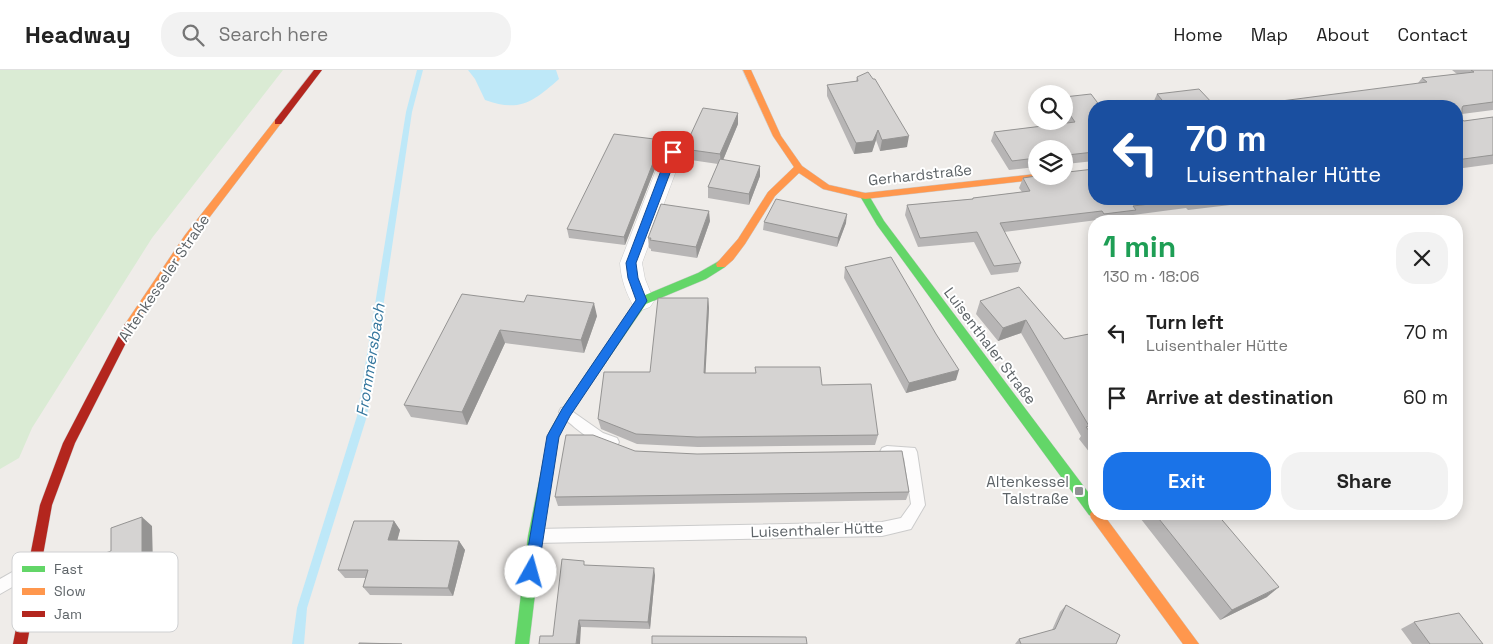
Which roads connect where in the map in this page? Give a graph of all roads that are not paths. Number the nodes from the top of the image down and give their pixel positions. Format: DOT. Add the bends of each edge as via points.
graph roads {
  1 [pos="318,70"];
  2 [pos="746,70"];
  3 [pos="673,152"];
  4 [pos="799,168"];
  5 [pos="1028,178"];
  6 [pos="865,196"];
  7 [pos="642,301"];
  8 [pos="566,412"];
  9 [pos="622,446"];
  10 [pos="872,452"];
  11 [pos="1088,503"];
  12 [pos="1101,520"];
  13 [pos="535,536"];
  14 [pos="37,552"];
  15 [pos="12,580"];
  16 [pos="0,587"];
  17 [pos="522,644"];
  18 [pos="1192,644"];
  1 -- 14 [label="street, Altenkesseler Straße" via="189,237 126,329 69,443 46,505"];
  2 -- 4 [label="street, Gerhardstraße" via="777,136"];
  3 -- 7 [label="street" via="631,263"];
  4 -- 6 [label="street, Gerhardstraße" via="826,188"];
  4 -- 7 [label="street" via="768,197 744,240 728,260 702,276"];
  5 -- 6 [label="street, Gerhardstraße"];
  6 -- 11 [label="street, Luisenthaler Straße" via="880,223"];
  7 -- 8 [label="street"];
  8 -- 9 [label="lane" via="598,437"];
  8 -- 13 [label="street" via="553,436"];
  10 -- 13 [label="lane, Luisenthaler Hütte" via="910,452 918,505 906,524 882,530"];
  12 -- 18 [label="street, Luisenthaler Straße"];
  13 -- 17 [label="street"];
  15 -- 16 [label="lane"];
}
